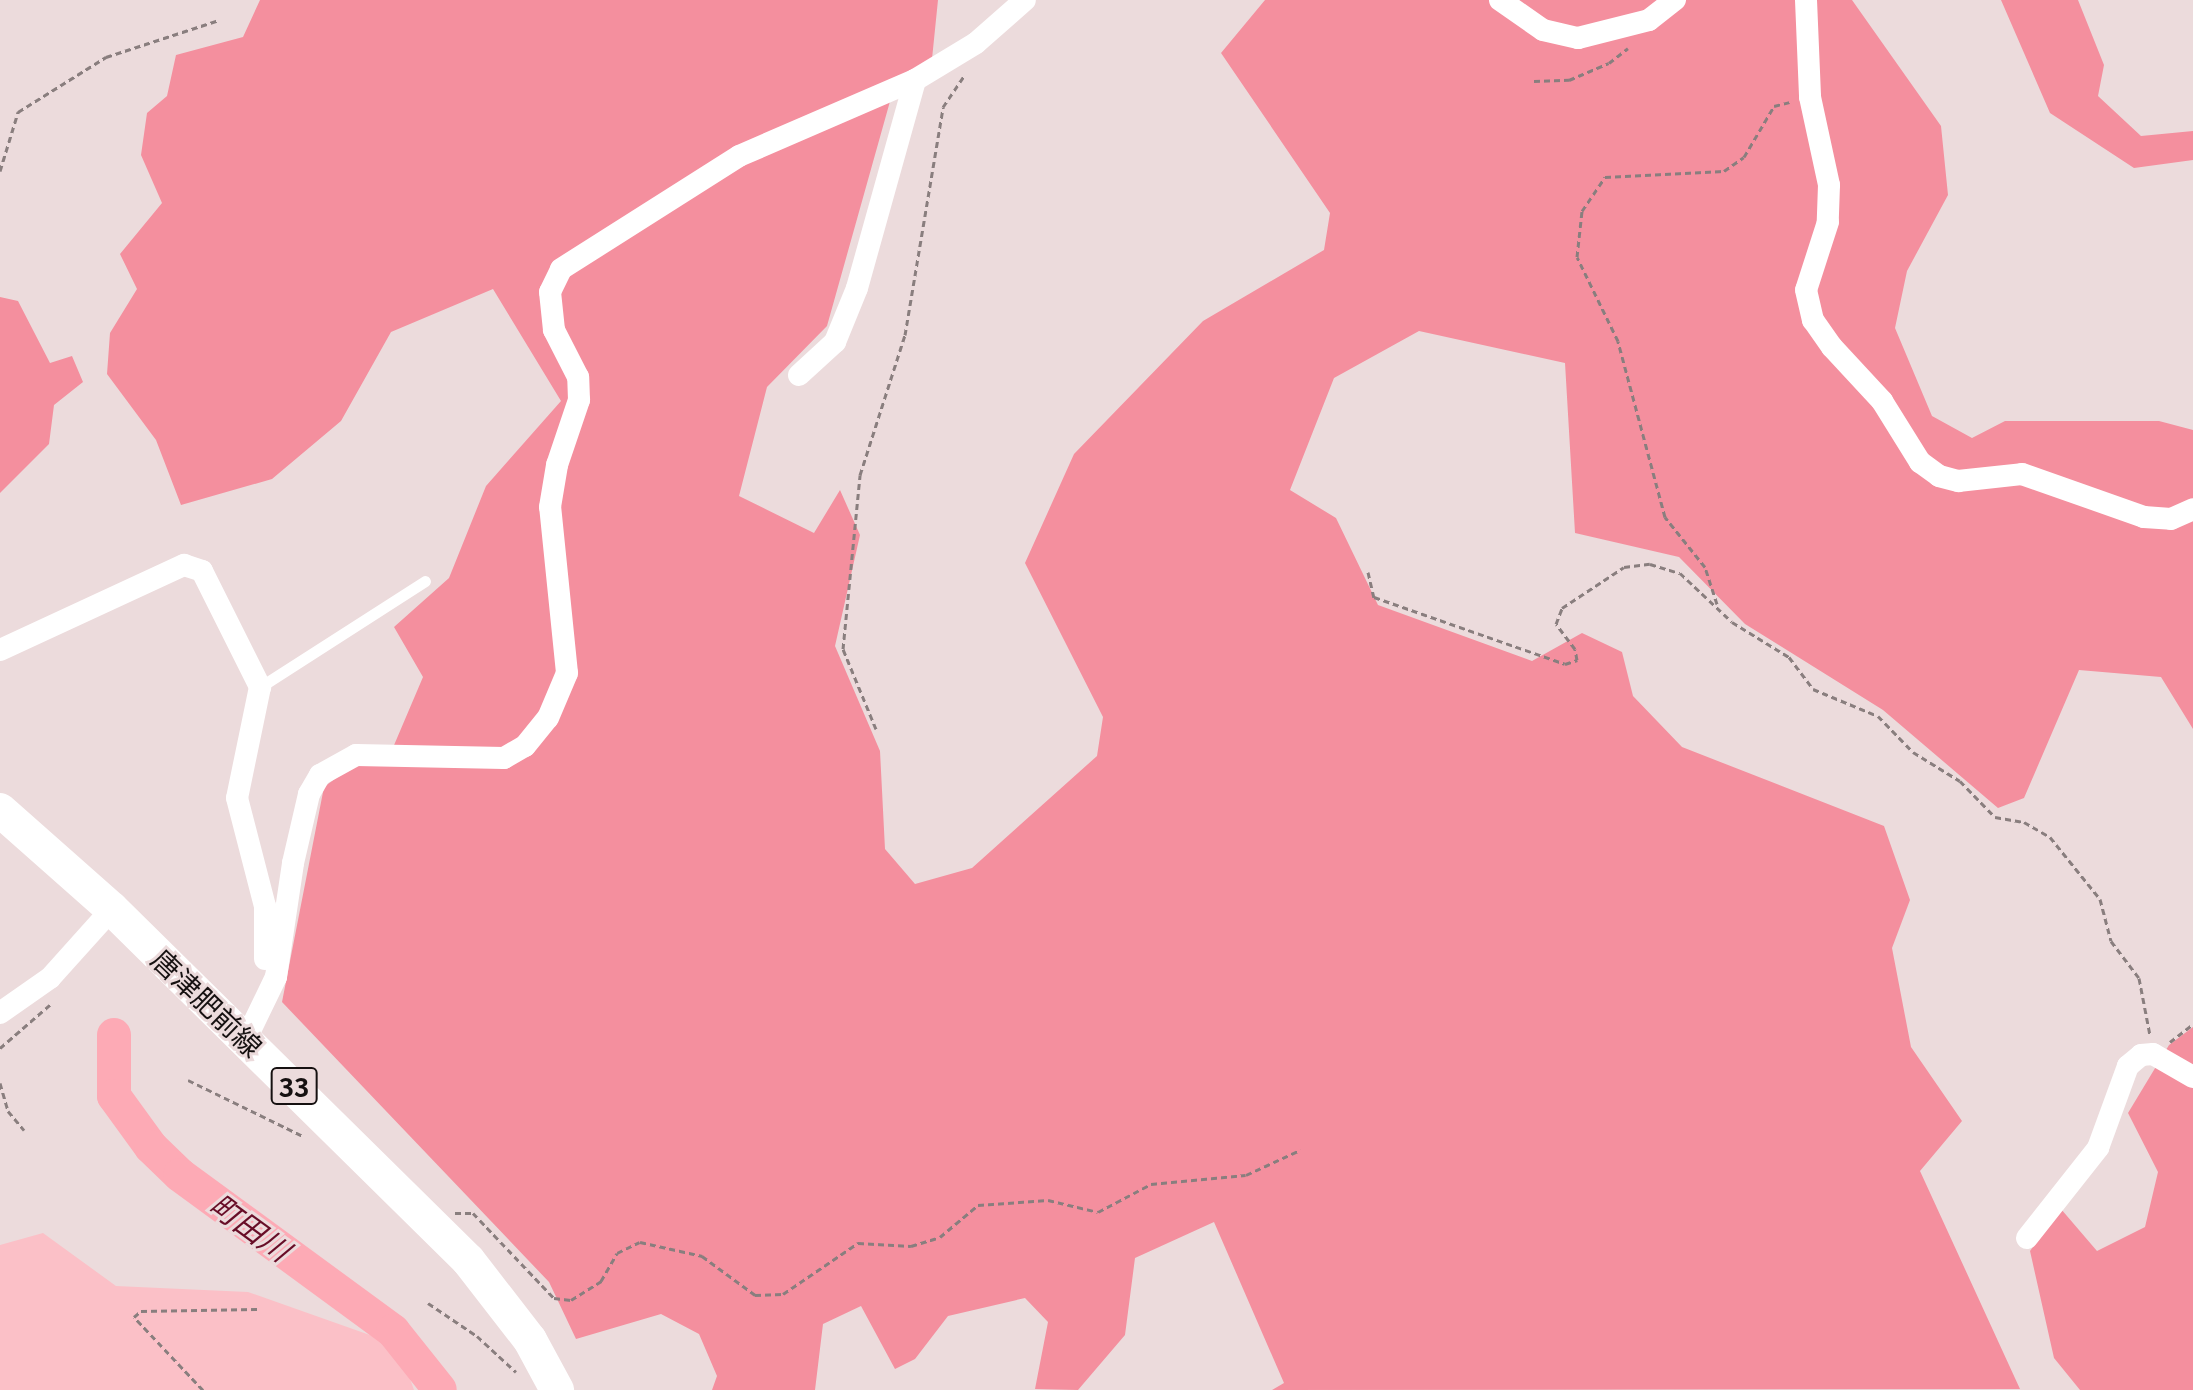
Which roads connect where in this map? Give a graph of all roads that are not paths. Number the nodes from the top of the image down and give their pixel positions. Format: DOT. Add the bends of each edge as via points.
graph roads {
  1 [pos="1025,0"];
  2 [pos="1500,0"];
  3 [pos="1675,0"];
  4 [pos="1806,0"];
  5 [pos="915,80"];
  6 [pos="799,375"];
  7 [pos="2193,509"];
  8 [pos="425,581"];
  9 [pos="0,650"];
  10 [pos="260,687"];
  11 [pos="0,810"];
  12 [pos="112,909"];
  13 [pos="0,1013"];
  14 [pos="254,1025"];
  15 [pos="2193,1077"];
  16 [pos="2027,1238"];
  17 [pos="556,1388"];
  1 -- 5 [label="street" via="976,43"];
  2 -- 3 [label="street" via="1543,30 1578,38 1649,20"];
  4 -- 7 [label="street" via="1810,97 1829,185 1828,222 1806,290 1813,320 1882,401 1920,462 1958,481 2022,474 2144,517 2171,519"];
  5 -- 6 [label="street" via="857,288 835,342"];
  5 -- 14 [label="street" via="739,156 561,269 550,292 554,330 578,377 579,400 557,465 550,507 566,639 563,684 548,718 525,746 504,758 356,755 320,775 309,794 293,863 276,977"];
  8 -- 10 [label="lane"];
  9 -- 10 [label="street" via="184,565 195,565"];
  10 -- 14 [label="street" via="237,798 265,906"];
  11 -- 12 [label="main road, 唐津肥前線 / 33"];
  12 -- 13 [label="street" via="50,978"];
  12 -- 14 [label="main road, 唐津肥前線 / 33"];
  14 -- 17 [label="main road, 唐津肥前線 / 33" via="468,1260 530,1340"];
  15 -- 16 [label="street" via="2153,1054 2141,1055 2128,1066 2098,1148"];
}
